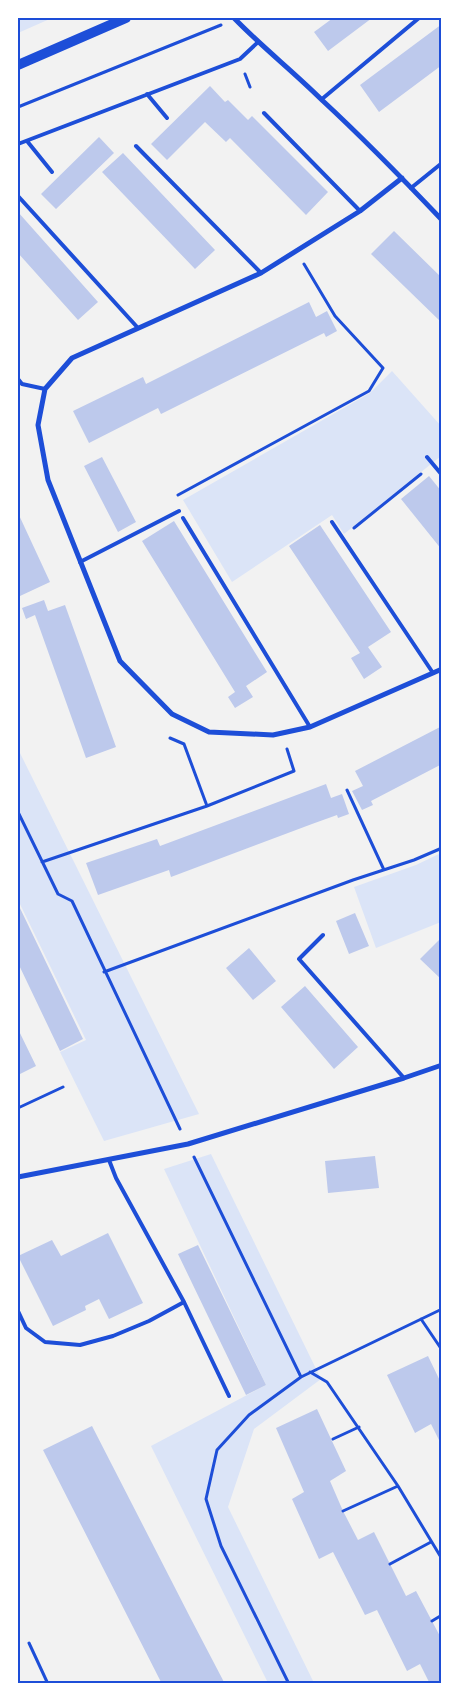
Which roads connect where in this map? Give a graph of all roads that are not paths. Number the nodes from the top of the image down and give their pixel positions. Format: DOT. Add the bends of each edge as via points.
graph roads {
  1 [pos="126,18"];
  2 [pos="234,18"];
  3 [pos="419,18"];
  4 [pos="258,42"];
  5 [pos="18,65"];
  6 [pos="147,94"];
  7 [pos="322,99"];
  8 [pos="264,113"];
  9 [pos="167,118"];
  10 [pos="27,141"];
  11 [pos="18,144"];
  12 [pos="136,146"];
  13 [pos="442,163"];
  14 [pos="52,172"];
  15 [pos="402,178"];
  16 [pos="411,188"];
  17 [pos="18,196"];
  18 [pos="360,211"];
  19 [pos="442,220"];
  20 [pos="261,273"];
  21 [pos="138,328"];
  22 [pos="18,379"];
  23 [pos="45,389"];
  24 [pos="427,457"];
  25 [pos="442,474"];
  26 [pos="179,511"];
  27 [pos="183,518"];
  28 [pos="332,522"];
  29 [pos="80,562"];
  30 [pos="442,669"];
  31 [pos="433,673"];
  32 [pos="310,727"];
  33 [pos="323,935"];
  34 [pos="442,1065"];
  35 [pos="404,1078"];
  36 [pos="109,1160"];
  37 [pos="18,1177"];
  38 [pos="184,1302"];
  39 [pos="18,1310"];
  40 [pos="229,1396"];
  1 -- 5 [label="main road"];
  2 -- 4 [label="street"];
  3 -- 7 [label="lane"];
  4 -- 6 [label="lane" via="240,59"];
  4 -- 7 [label="street"];
  6 -- 9 [label="lane"];
  6 -- 10 [label="lane"];
  7 -- 15 [label="street"];
  8 -- 18 [label="lane"];
  10 -- 11 [label="lane"];
  10 -- 14 [label="lane"];
  12 -- 20 [label="lane"];
  13 -- 16 [label="lane"];
  15 -- 16 [label="street"];
  15 -- 18 [label="street"];
  16 -- 19 [label="street"];
  17 -- 21 [label="lane"];
  18 -- 20 [label="street"];
  20 -- 21 [label="street"];
  21 -- 23 [label="street" via="72,358"];
  22 -- 23 [label="lane" via="22,384"];
  23 -- 29 [label="street" via="38,425 48,480"];
  24 -- 25 [label="lane"];
  26 -- 29 [label="lane"];
  27 -- 32 [label="lane"];
  28 -- 31 [label="lane"];
  29 -- 32 [label="street" via="120,661 172,714 209,732 273,735"];
  30 -- 31 [label="street"];
  31 -- 32 [label="street"];
  33 -- 35 [label="lane" via="299,959"];
  34 -- 35 [label="street"];
  35 -- 36 [label="street" via="188,1144"];
  36 -- 37 [label="street"];
  36 -- 38 [label="lane"];
  38 -- 39 [label="lane" via="113,1336 80,1345 45,1342 26,1328"];
  38 -- 40 [label="lane"];
}
